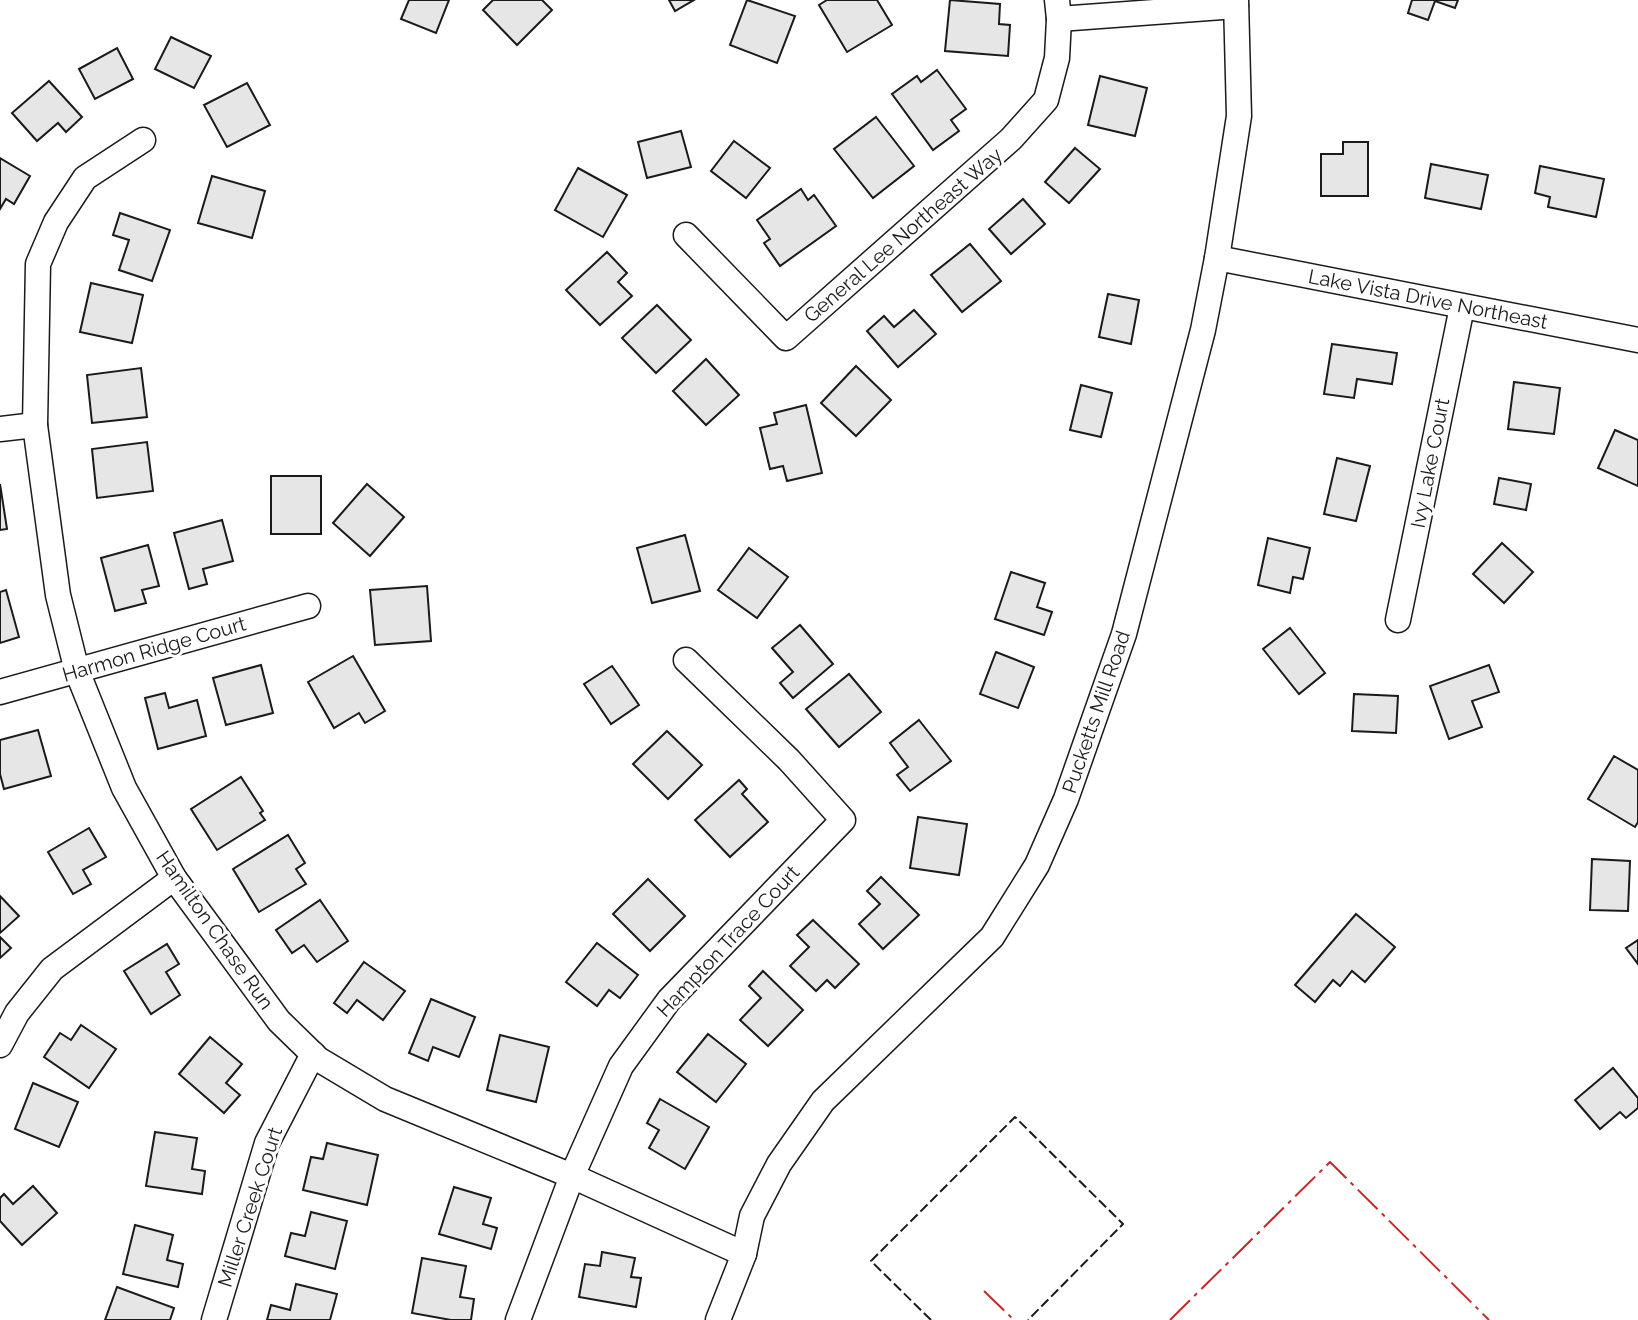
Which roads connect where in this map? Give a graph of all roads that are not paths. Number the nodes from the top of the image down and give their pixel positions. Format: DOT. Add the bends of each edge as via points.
graph roads {
  1 [pos="1236,3"];
  2 [pos="1058,10"];
  3 [pos="143,140"];
  4 [pos="686,235"];
  5 [pos="1217,258"];
  6 [pos="1462,307"];
  7 [pos="1638,340"];
  8 [pos="35,425"];
  9 [pos="0,429"];
  10 [pos="308,606"];
  11 [pos="1398,620"];
  12 [pos="686,660"];
  13 [pos="77,671"];
  14 [pos="0,692"];
  15 [pos="174,878"];
  16 [pos="0,1045"];
  17 [pos="313,1054"];
  18 [pos="572,1176"];
  19 [pos="744,1254"];
  20 [pos="214,1320"];
  21 [pos="518,1320"];
  22 [pos="718,1320"];
  1 -- 2 [label="street"];
  1 -- 5 [label="street, Pucketts Mill Road" via="1239,116"];
  2 -- 4 [label="street, General Lee Northeast Way" via="1057,58 1046,100 1011,139 786,338"];
  3 -- 8 [label="street, Hamilton Chase Run" via="85,178 56,222 38,264"];
  5 -- 6 [label="street, Lake Vista Drive Northeast"];
  5 -- 19 [label="street, Pucketts Mill Road" via="1124,634 1037,865 992,937 823,1101 779,1164 752,1216"];
  6 -- 7 [label="street, Lake Vista Drive Northeast"];
  6 -- 11 [label="street, Ivy Lake Court"];
  8 -- 9 [label="street"];
  8 -- 13 [label="street, Hamilton Chase Run" via="58,595"];
  10 -- 13 [label="street, Harmon Ridge Court"];
  12 -- 18 [label="street, Hampton Trace Court" via="843,820 669,1000 621,1066"];
  13 -- 14 [label="street, Harmon Ridge Court"];
  13 -- 15 [label="street, Hamilton Chase Run" via="124,788"];
  15 -- 16 [label="street" via="52,969 17,1013"];
  15 -- 17 [label="street, Hamilton Chase Run" via="279,1021"];
  17 -- 18 [label="street, Hamilton Chase Run" via="385,1099"];
  17 -- 20 [label="street, Miller Creek Court" via="267,1143"];
  18 -- 19 [label="street, Hamilton Chase Run"];
  18 -- 21 [label="street, Hampton Trace Court"];
  19 -- 22 [label="street, Pucketts Mill Road"];
}
